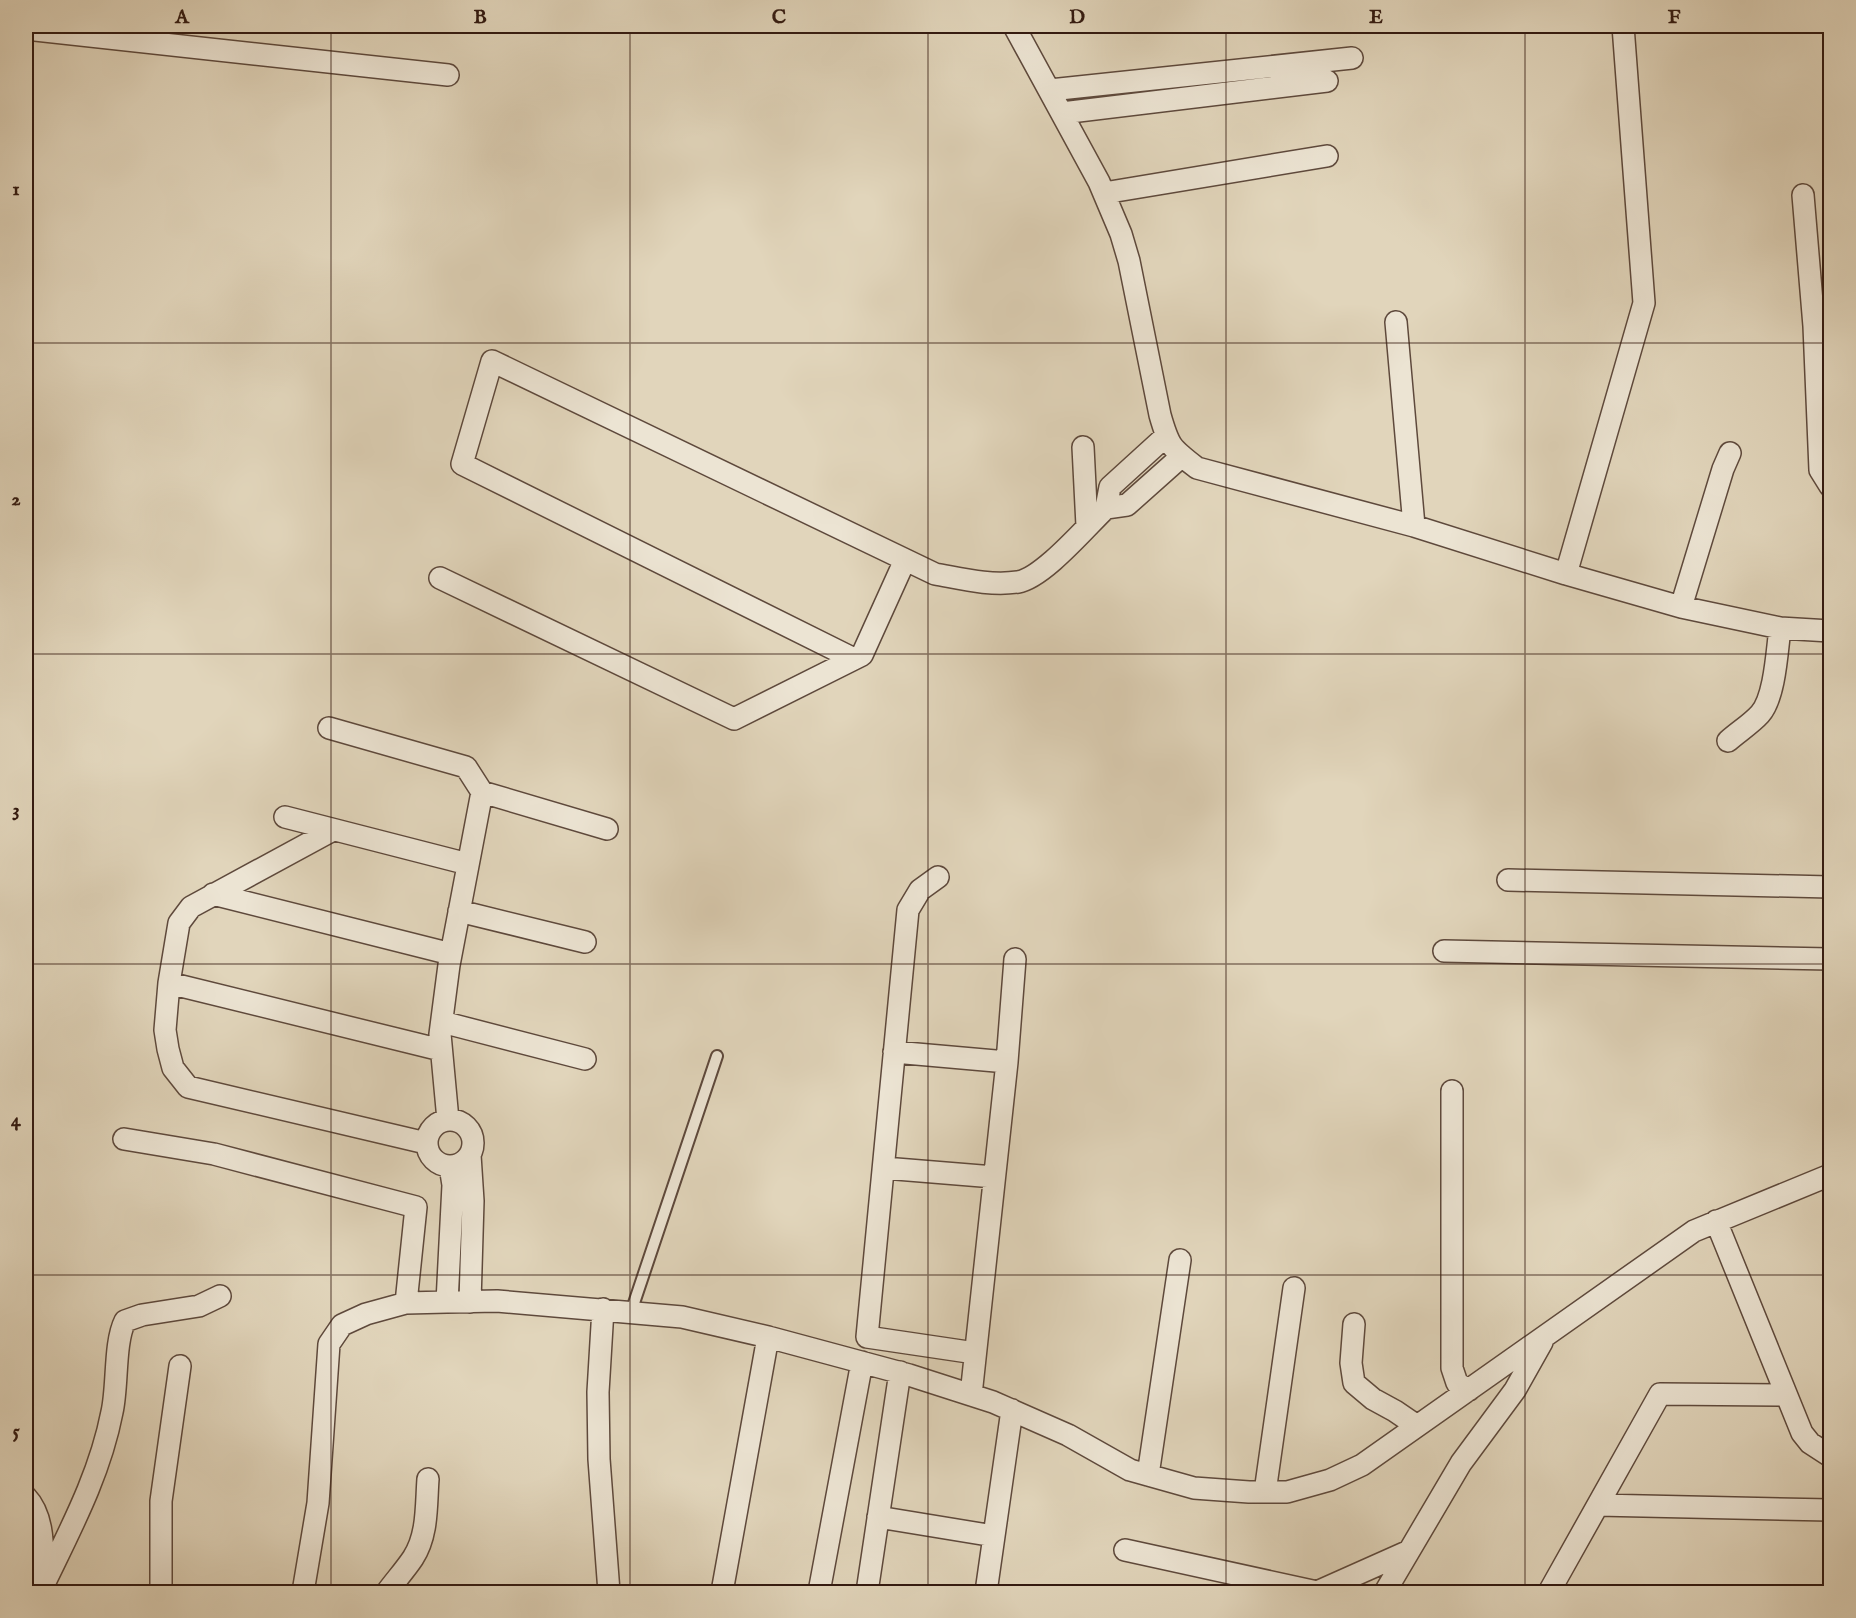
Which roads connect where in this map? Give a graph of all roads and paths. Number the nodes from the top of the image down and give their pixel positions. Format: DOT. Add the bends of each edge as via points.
graph roads {
  1 [pos="1014,26"];
  2 [pos="1623,26"];
  3 [pos="26,29"];
  4 [pos="1352,58"];
  5 [pos="448,75"];
  6 [pos="1327,81"];
  7 [pos="1050,90"];
  8 [pos="1062,113"];
  9 [pos="1327,156"];
  10 [pos="1104,193"];
  11 [pos="1803,195"];
  12 [pos="1396,322"];
  13 [pos="1166,436"];
  14 [pos="1083,447"];
  15 [pos="1730,453"];
  16 [pos="1182,456"];
  17 [pos="1830,486"];
  18 [pos="1106,508"];
  19 [pos="1087,526"];
  20 [pos="1414,526"];
  21 [pos="905,560"];
  22 [pos="1566,574"];
  23 [pos="440,578"];
  24 [pos="1681,607"];
  25 [pos="1780,628"];
  26 [pos="1830,631"];
  27 [pos="854,659"];
  28 [pos="329,728"];
  29 [pos="1728,741"];
  30 [pos="482,792"];
  31 [pos="285,817"];
  32 [pos="607,829"];
  33 [pos="333,830"];
  34 [pos="468,864"];
  35 [pos="938,878"];
  36 [pos="1508,880"];
  37 [pos="1830,887"];
  38 [pos="213,894"];
  39 [pos="459,911"];
  40 [pos="585,942"];
  41 [pos="1444,951"];
  42 [pos="451,954"];
  43 [pos="1015,959"];
  44 [pos="1830,959"];
  45 [pos="169,983"];
  46 [pos="442,1022"];
  47 [pos="441,1050"];
  48 [pos="894,1052"];
  49 [pos="717,1056"];
  50 [pos="585,1059"];
  51 [pos="1007,1062"];
  52 [pos="1452,1091"];
  53 [pos="448,1120"];
  54 [pos="124,1139"];
  55 [pos="426,1143"];
  56 [pos="470,1155"];
  57 [pos="450,1166"];
  58 [pos="884,1168"];
  59 [pos="1830,1175"];
  60 [pos="994,1177"];
  61 [pos="1716,1221"];
  62 [pos="1180,1260"];
  63 [pos="1294,1288"];
  64 [pos="220,1296"];
  65 [pos="447,1302"];
  66 [pos="470,1302"];
  67 [pos="406,1303"];
  68 [pos="603,1309"];
  69 [pos="631,1312"];
  70 [pos="1354,1323"];
  71 [pos="1545,1336"];
  72 [pos="768,1337"];
  73 [pos="975,1353"];
  74 [pos="862,1362"];
  75 [pos="180,1366"];
  76 [pos="900,1372"];
  77 [pos="1469,1390"];
  78 [pos="971,1395"];
  79 [pos="1786,1395"];
  80 [pos="1012,1410"];
  81 [pos="1417,1426"];
  82 [pos="1830,1456"];
  83 [pos="1148,1475"];
  84 [pos="428,1479"];
  85 [pos="1265,1492"];
  86 [pos="26,1497"];
  87 [pos="1598,1505"];
  88 [pos="1830,1510"];
  89 [pos="878,1517"];
  90 [pos="994,1536"];
  91 [pos="1125,1550"];
  92 [pos="1409,1551"];
  93 [pos="44,1588"];
  94 [pos="1317,1592"];
  95 [pos="161,1593"];
  96 [pos="303,1593"];
  97 [pos="387,1593"];
  98 [pos="609,1593"];
  99 [pos="723,1593"];
  100 [pos="819,1593"];
  101 [pos="867,1593"];
  102 [pos="986,1593"];
  103 [pos="1385,1593"];
  104 [pos="1549,1593"];
  1 -- 7 [label="street"];
  2 -- 22 [label="street" via="1644,303"];
  3 -- 5 [label="street"];
  4 -- 7 [label="street"];
  6 -- 8 [label="street"];
  7 -- 8 [label="street"];
  8 -- 10 [label="street"];
  9 -- 10 [label="street"];
  10 -- 13 [label="street" via="1129,261"];
  11 -- 17 [label="street" via="1821,470"];
  12 -- 20 [label="street"];
  13 -- 16 [label="street" via="1173,450"];
  13 -- 18 [label="street" via="1110,487"];
  14 -- 19 [label="street"];
  15 -- 24 [label="street"];
  16 -- 18 [label="street" via="1127,505"];
  16 -- 20 [label="street" via="1197,468"];
  18 -- 19 [label="street"];
  19 -- 21 [label="street" via="1040,573 1020,582 988,583 935,574"];
  20 -- 22 [label="street"];
  21 -- 27 [label="street" via="862,655"];
  21 -- 27 [label="street" via="492,361 462,465"];
  22 -- 24 [label="street"];
  23 -- 27 [label="street" via="734,719"];
  24 -- 25 [label="street"];
  25 -- 26 [label="street"];
  25 -- 29 [label="street" via="1766,703"];
  28 -- 30 [label="street" via="466,767"];
  30 -- 32 [label="street"];
  30 -- 34 [label="street"];
  31 -- 33 [label="street"];
  33 -- 34 [label="street"];
  33 -- 38 [label="street"];
  34 -- 39 [label="street"];
  35 -- 48 [label="street" via="920,890 908,910"];
  36 -- 37 [label="street"];
  38 -- 42 [label="street"];
  38 -- 45 [label="street" via="191,907 179,923"];
  39 -- 40 [label="street"];
  39 -- 42 [label="street"];
  41 -- 44 [label="street"];
  42 -- 46 [label="street"];
  43 -- 51 [label="street"];
  45 -- 47 [label="street"];
  45 -- 55 [label="street" via="165,1030 168,1049 173,1068 188,1087"];
  46 -- 47 [label="street"];
  46 -- 50 [label="street"];
  47 -- 53 [label="street"];
  48 -- 51 [label="street"];
  48 -- 58 [label="street"];
  49 -- 69 [label="lane"];
  51 -- 60 [label="street"];
  52 -- 77 [label="street" via="1452,1368 1457,1383"];
  53 -- 55 [label="street" via="431,1129"];
  53 -- 56 [label="street" via="459,1122 470,1132"];
  54 -- 67 [label="street" via="214,1154 416,1207"];
  55 -- 57 [label="street" via="436,1162"];
  56 -- 57 [label="street"];
  56 -- 66 [label="street"];
  57 -- 65 [label="street" via="453,1185"];
  58 -- 60 [label="street"];
  58 -- 73 [label="street" via="867,1337"];
  59 -- 61 [label="street"];
  60 -- 73 [label="street"];
  61 -- 71 [label="street" via="1694,1231"];
  61 -- 79 [label="street"];
  62 -- 83 [label="street"];
  63 -- 85 [label="street"];
  64 -- 93 [label="street" via="199,1306 125,1321 113,1412 99,1462"];
  65 -- 66 [label="street"];
  65 -- 67 [label="street"];
  66 -- 68 [label="street"];
  67 -- 96 [label="street" via="342,1325 329,1344 318,1503"];
  68 -- 69 [label="street"];
  68 -- 98 [label="street" via="599,1458"];
  69 -- 72 [label="street" via="681,1317"];
  70 -- 81 [label="street" via="1354,1383"];
  71 -- 77 [label="street"];
  71 -- 92 [label="street" via="1515,1390 1461,1463"];
  72 -- 74 [label="street"];
  72 -- 99 [label="street"];
  73 -- 78 [label="street"];
  74 -- 76 [label="street"];
  74 -- 100 [label="street"];
  75 -- 95 [label="street" via="161,1502"];
  76 -- 78 [label="street"];
  76 -- 89 [label="street"];
  77 -- 81 [label="street"];
  78 -- 80 [label="street"];
  79 -- 82 [label="street" via="1802,1433"];
  79 -- 87 [label="street" via="1660,1394"];
  80 -- 83 [label="street" via="1068,1435 1130,1470"];
  80 -- 90 [label="street"];
  81 -- 85 [label="street" via="1362,1465 1330,1480 1287,1492"];
  83 -- 85 [label="street" via="1194,1488"];
  84 -- 97 [label="street" via="421,1542"];
  86 -- 93 [label="street" via="39,1520"];
  87 -- 88 [label="street"];
  87 -- 104 [label="street"];
  89 -- 90 [label="street"];
  89 -- 101 [label="street"];
  90 -- 102 [label="street"];
  91 -- 94 [label="street"];
  92 -- 94 [label="street"];
  92 -- 103 [label="street"];
}
